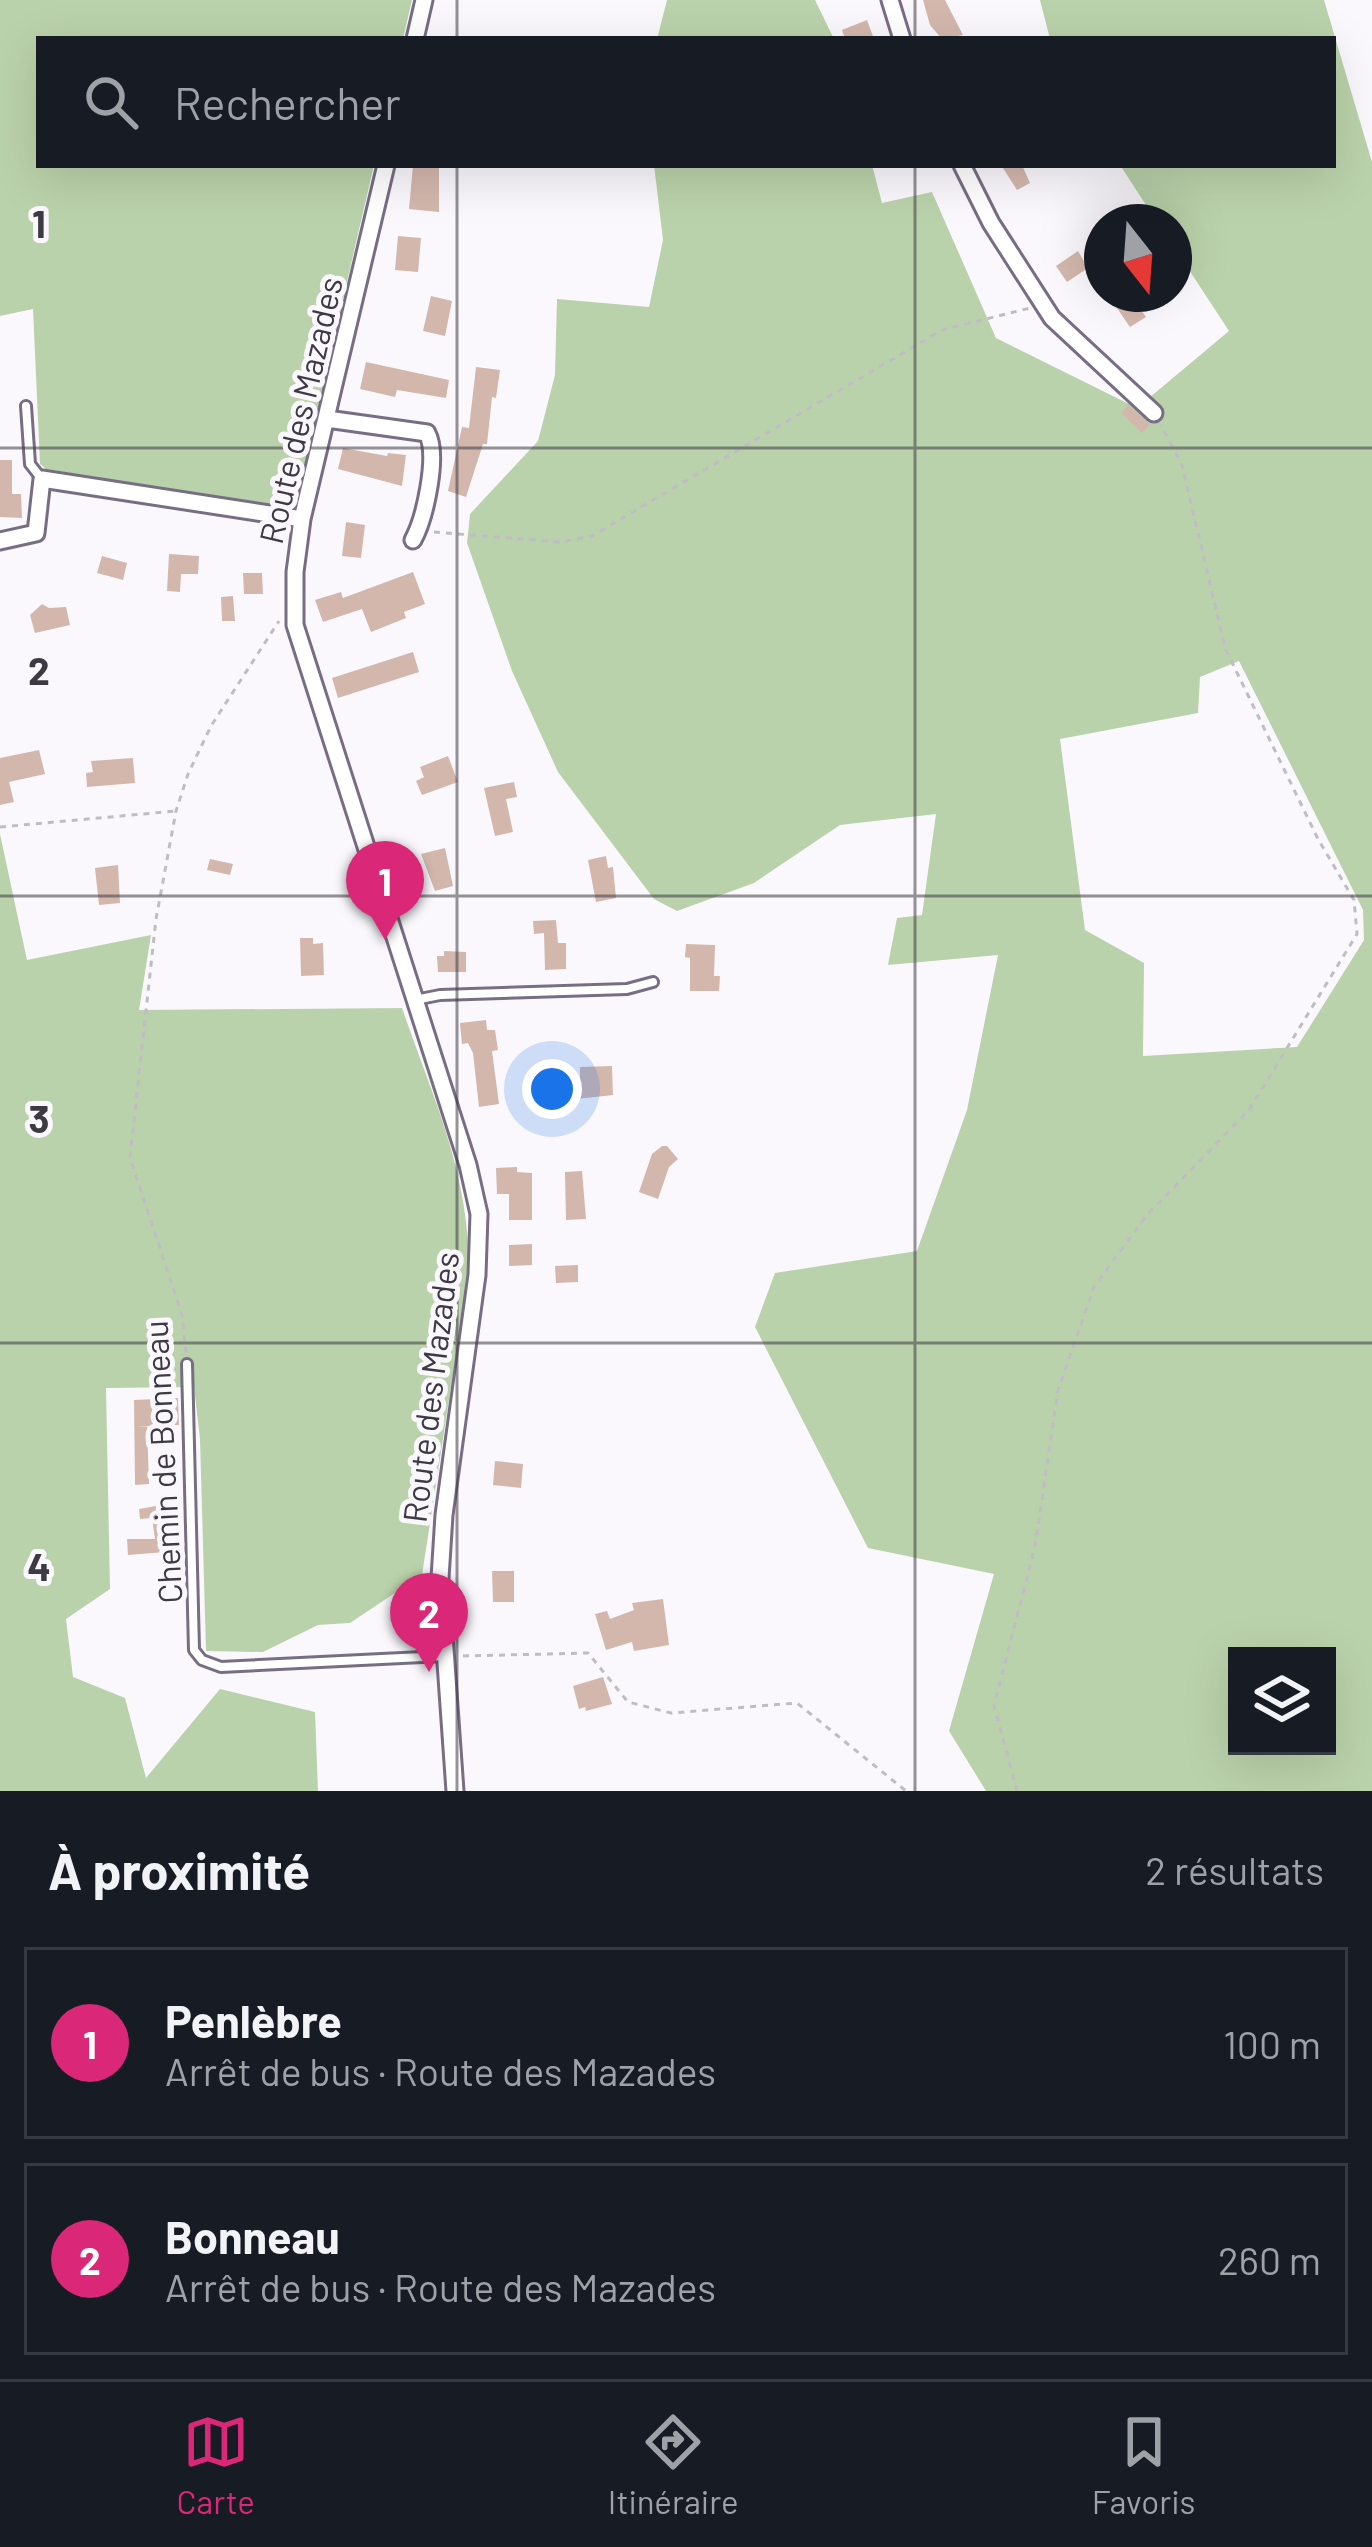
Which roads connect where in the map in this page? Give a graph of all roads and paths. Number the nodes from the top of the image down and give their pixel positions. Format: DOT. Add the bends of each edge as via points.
graph roads {
  1 [pos="424,0"];
  2 [pos="890,0"];
  3 [pos="416,36"];
  4 [pos="901,36"];
  5 [pos="385,168"];
  6 [pos="964,168"];
  7 [pos="1043,305"];
  8 [pos="26,406"];
  9 [pos="1154,413"];
  10 [pos="327,419"];
  11 [pos="42,479"];
  12 [pos="302,519"];
  13 [pos="416,535"];
  14 [pos="0,541"];
  15 [pos="293,600"];
  16 [pos="176,811"];
  17 [pos="0,827"];
  18 [pos="652,982"];
  19 [pos="414,1000"];
  20 [pos="188,1364"];
  21 [pos="443,1656"];
  22 [pos="454,1791"];
  23 [pos="906,1791"];
  24 [pos="1017,1791"];
  1 -- 3 [label="street"];
  2 -- 4 [label="street"];
  5 -- 10 [label="street, Route des Mazades"];
  6 -- 7 [label="street"];
  7 -- 9 [label="street"];
  7 -- 13 [label="path" via="942,330 592,536 560,542"];
  8 -- 11 [label="lane" via="30,464"];
  9 -- 24 [label="path" via="1182,465 1225,648 1354,900 1358,934 1249,1110 1146,1216 1094,1287 1058,1390 1035,1547 994,1705"];
  10 -- 12 [label="street, Route des Mazades"];
  10 -- 13 [label="street" via="427,433 432,450"];
  11 -- 12 [label="street"];
  11 -- 14 [label="street" via="36,533"];
  12 -- 15 [label="street, Route des Mazades"];
  15 -- 16 [label="path, Chemin de Bonneau" via="211,726"];
  15 -- 19 [label="street, Route des Mazades"];
  16 -- 17 [label="path"];
  16 -- 20 [label="path, Chemin de Bonneau" via="130,1158 182,1315"];
  18 -- 19 [label="lane"];
  19 -- 21 [label="street, Route des Mazades" via="479,1214 444,1515"];
  20 -- 21 [label="lane, Chemin de Bonneau" via="194,1650 202,1660 221,1666"];
  21 -- 22 [label="street, Route des Mazades"];
  21 -- 23 [label="path" via="588,1653 628,1702 671,1713 797,1703"];
}
